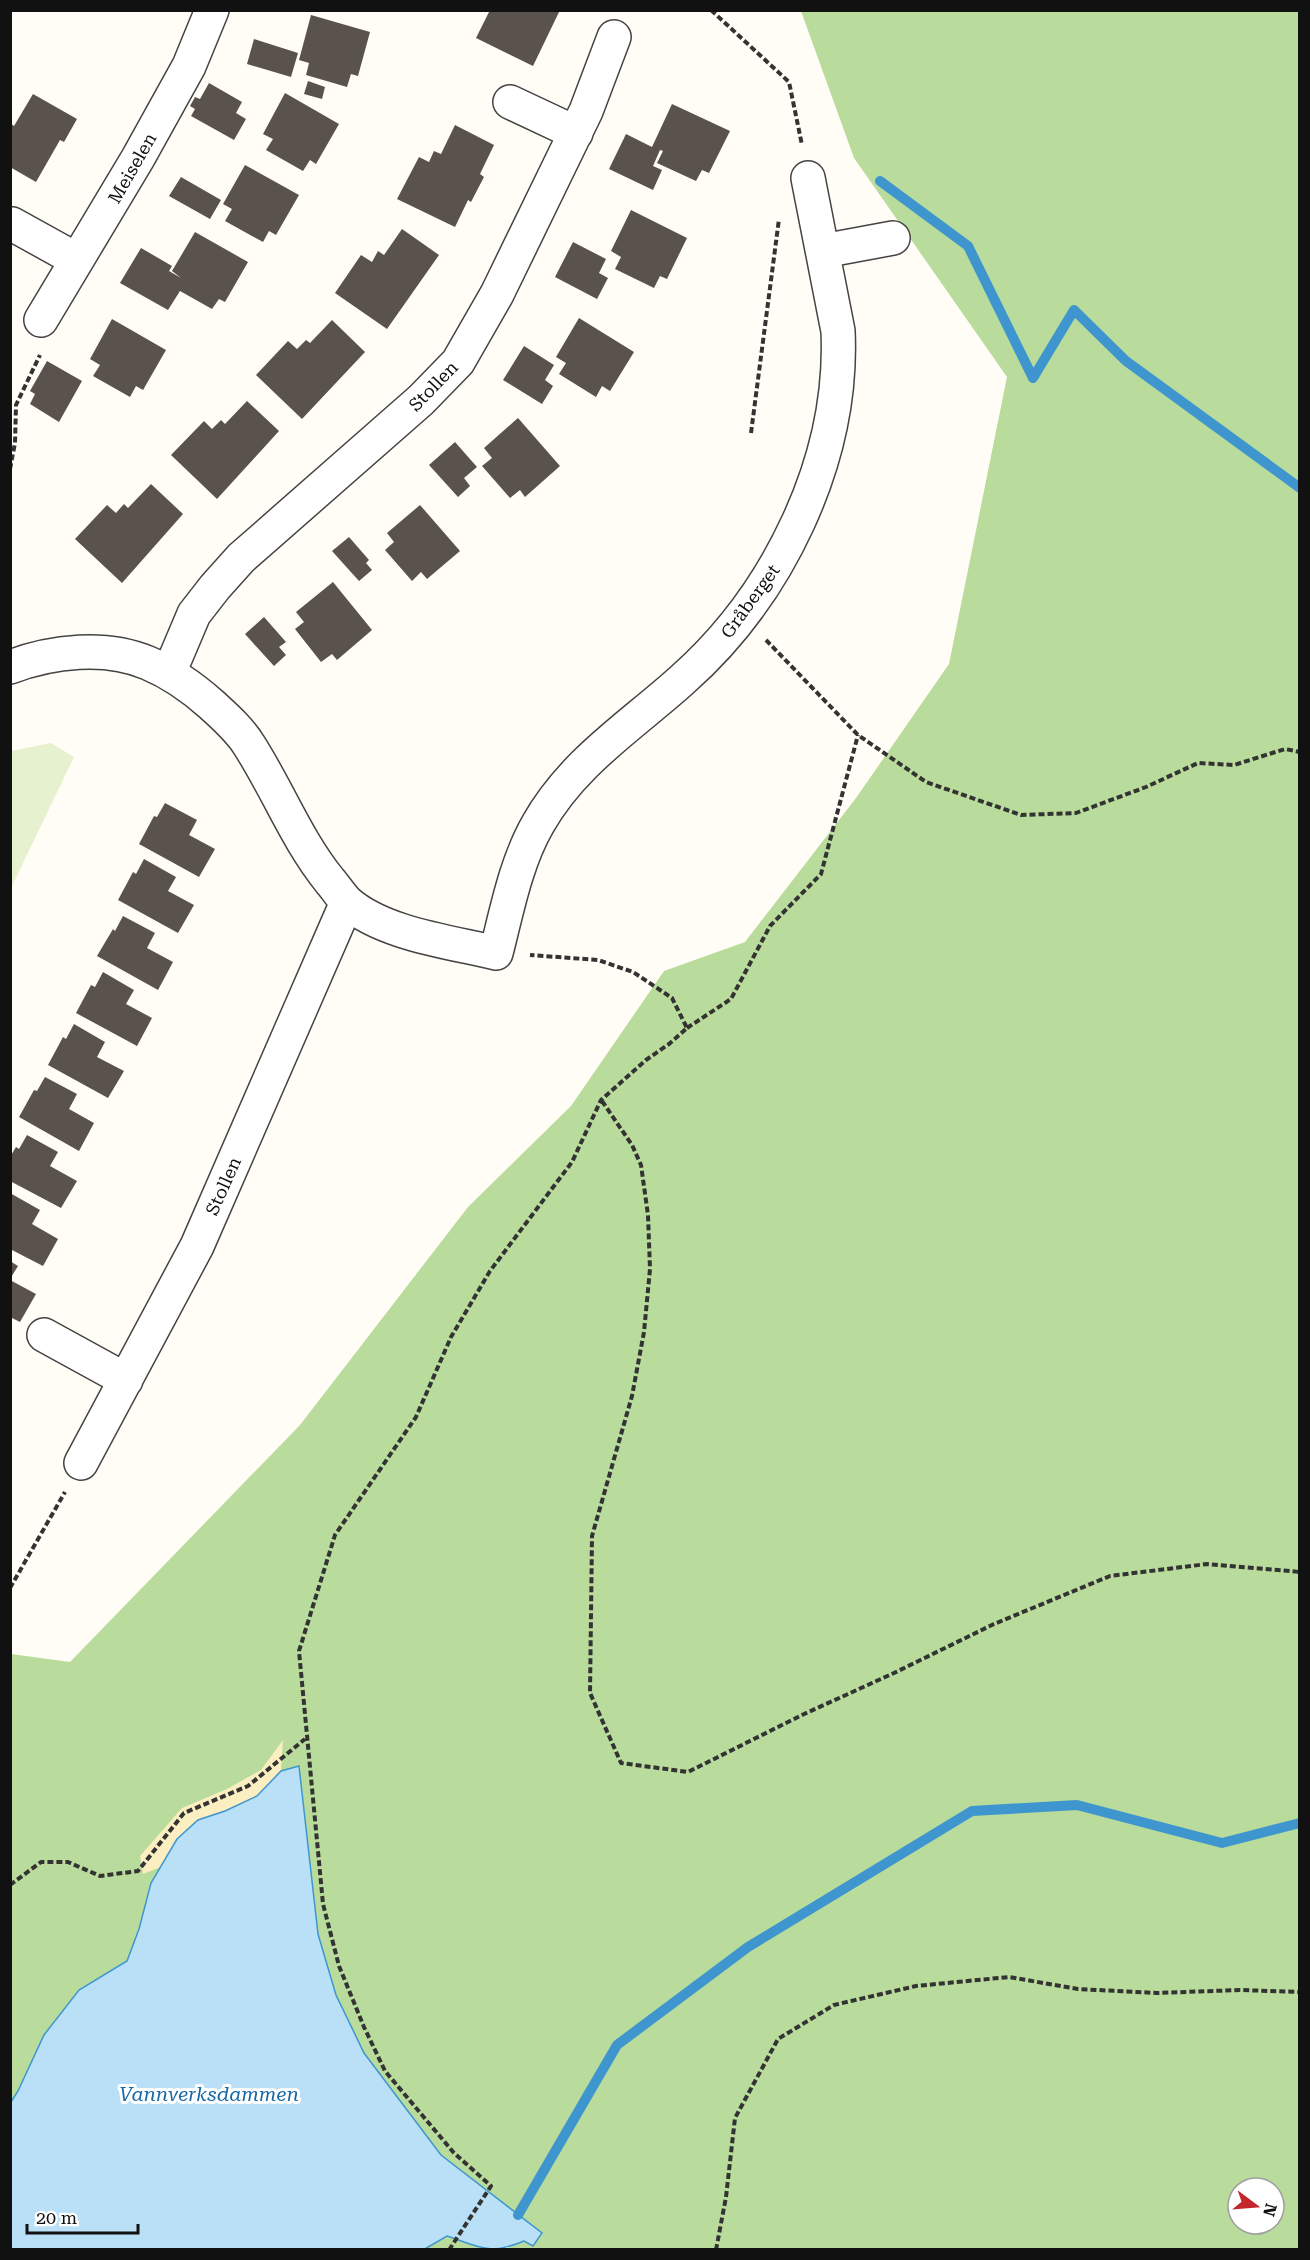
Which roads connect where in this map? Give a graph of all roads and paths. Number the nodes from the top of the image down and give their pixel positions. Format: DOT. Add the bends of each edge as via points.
graph roads {
  1 [pos="212,10"];
  2 [pos="711,10"];
  3 [pos="614,36"];
  4 [pos="510,102"];
  5 [pos="576,133"];
  6 [pos="810,189"];
  7 [pos="12,224"];
  8 [pos="893,238"];
  9 [pos="823,251"];
  10 [pos="77,260"];
  11 [pos="41,320"];
  12 [pos="751,433"];
  13 [pos="10,469"];
  14 [pos="742,615"];
  15 [pos="10,667"];
  16 [pos="169,673"];
  17 [pos="858,735"];
  18 [pos="1299,752"];
  19 [pos="347,902"];
  20 [pos="496,953"];
  21 [pos="687,1028"];
  22 [pos="601,1100"];
  23 [pos="45,1335"];
  24 [pos="126,1380"];
  25 [pos="81,1463"];
  26 [pos="1299,1572"];
  27 [pos="10,1588"];
  28 [pos="306,1739"];
  29 [pos="10,1885"];
  30 [pos="1299,1992"];
  31 [pos="448,2250"];
  32 [pos="716,2250"];
  1 -- 10 [label="street, Meiselen" via="189,66"];
  2 -- 6 [label="path" via="789,82"];
  3 -- 5 [label="street, Stollen"];
  4 -- 5 [label="street"];
  5 -- 16 [label="street, Stollen" via="497,294 458,362 422,400 228,572 194,614"];
  6 -- 9 [label="street, Gråberget"];
  6 -- 12 [label="path" via="782,209 777,226"];
  7 -- 10 [label="street"];
  8 -- 9 [label="street"];
  9 -- 14 [label="street, Gråberget" via="839,350 829,433 794,532 776,568"];
  10 -- 11 [label="street, Meiselen"];
  11 -- 13 [label="path" via="47,335 16,405"];
  14 -- 17 [label="path"];
  14 -- 20 [label="street, Gråberget" via="683,680 591,756 558,795 538,824 522,859"];
  15 -- 16 [label="street" via="64,653 95,653 147,662"];
  16 -- 19 [label="street" via="222,714 248,743 297,834"];
  17 -- 18 [label="path" via="926,782 1021,815 1076,813 1198,763 1234,765 1285,749"];
  17 -- 21 [label="path" via="821,874 770,926 731,999"];
  19 -- 20 [label="street" via="406,931"];
  19 -- 24 [label="street, Stollen" via="196,1246"];
  20 -- 21 [label="path" via="598,960 633,972 672,998"];
  21 -- 22 [label="path"];
  22 -- 26 [label="path" via="641,1165 650,1269 632,1396 592,1536 590,1693 621,1763 688,1772 994,1624 1110,1576 1207,1564"];
  22 -- 28 [label="path" via="572,1162 490,1271 452,1337 416,1417 335,1535 299,1651"];
  23 -- 24 [label="street"];
  24 -- 25 [label="street, Stollen"];
  25 -- 27 [label="path"];
  28 -- 29 [label="path" via="248,1786 184,1813 138,1871 100,1876 68,1862 41,1862"];
  28 -- 31 [label="path" via="322,1904 339,1966 364,2027 385,2071 454,2153 491,2186"];
  30 -- 32 [label="path" via="1078,1989 1009,1977 916,1986 834,2005 778,2039 735,2118"];
}
